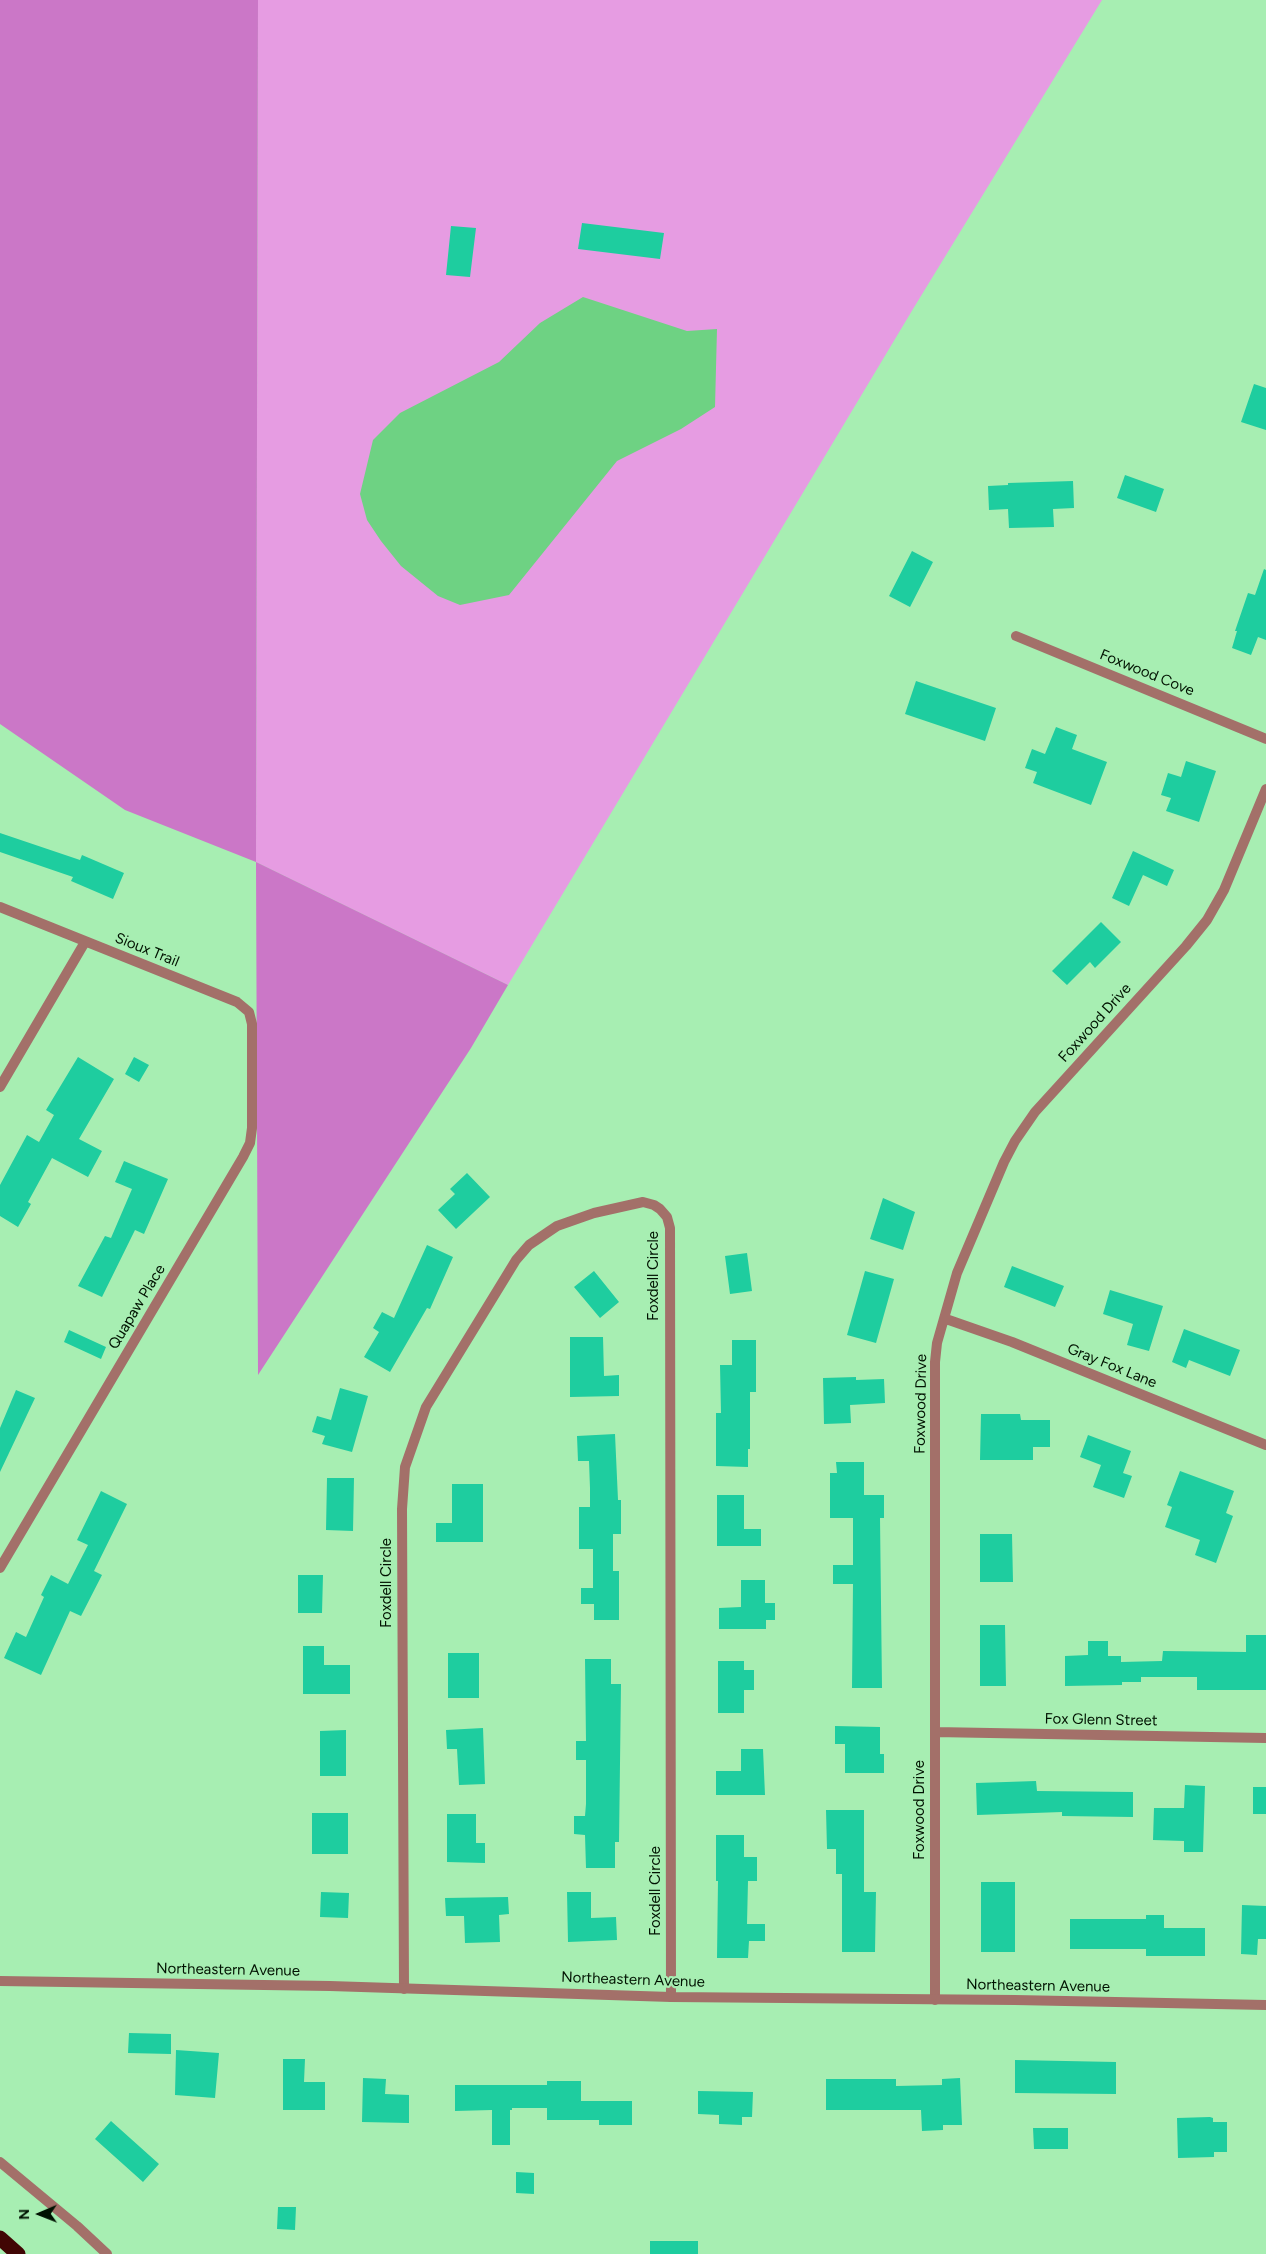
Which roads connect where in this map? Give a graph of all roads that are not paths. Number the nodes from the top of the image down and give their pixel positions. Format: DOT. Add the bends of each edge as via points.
graph roads {
  1 [pos="1016,636"];
  2 [pos="1266,739"];
  3 [pos="1266,789"];
  4 [pos="1263,804"];
  5 [pos="0,906"];
  6 [pos="85,942"];
  7 [pos="252,1046"];
  8 [pos="0,1087"];
  9 [pos="946,1318"];
  10 [pos="1266,1445"];
  11 [pos="0,1568"];
  12 [pos="935,1732"];
  13 [pos="1266,1738"];
  14 [pos="0,1981"];
  15 [pos="404,1989"];
  16 [pos="671,1997"];
  17 [pos="935,2000"];
  18 [pos="1266,2005"];
  19 [pos="0,2162"];
  20 [pos="0,2238"];
  21 [pos="18,2254"];
  22 [pos="107,2254"];
  1 -- 2 [label="street, Foxwood Cove"];
  3 -- 4 [label="street, Foxwood Drive"];
  4 -- 9 [label="street, Foxwood Drive" via="1207,920 1035,1112 1015,1141 957,1273"];
  5 -- 6 [label="street, Sioux Trail"];
  6 -- 7 [label="street, Sioux Trail" via="244,1006 252,1024"];
  6 -- 8 [label="street"];
  7 -- 11 [label="street, Quapaw Place" via="250,1143"];
  9 -- 10 [label="street, Gray Fox Lane"];
  9 -- 12 [label="street, Foxwood Drive" via="937,1343 935,1362"];
  12 -- 13 [label="street, Fox Glenn Street"];
  12 -- 17 [label="street, Foxwood Drive"];
  14 -- 15 [label="street, Northeastern Avenue"];
  15 -- 16 [label="street, Northeastern Avenue"];
  15 -- 16 [label="street, Foxdell Circle" via="404,1467 426,1407 516,1260 529,1245 557,1226 594,1213 643,1202 660,1208 670,1228"];
  16 -- 17 [label="street, Northeastern Avenue"];
  17 -- 18 [label="street, Northeastern Avenue"];
  19 -- 22 [label="street"];
  20 -- 21 [label="highway"];
}
